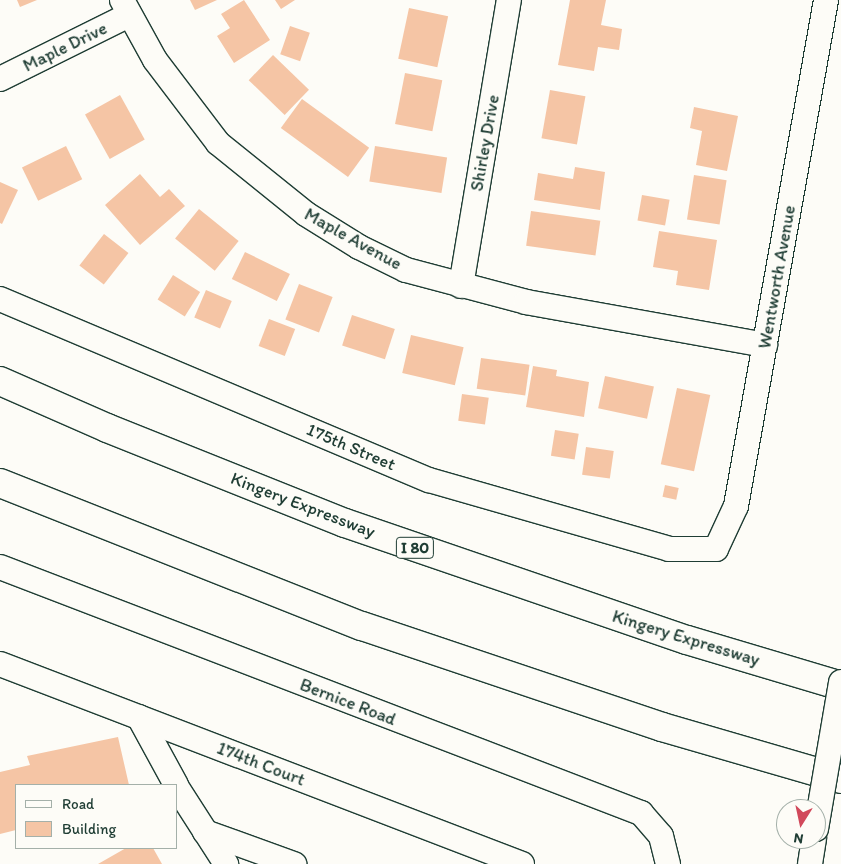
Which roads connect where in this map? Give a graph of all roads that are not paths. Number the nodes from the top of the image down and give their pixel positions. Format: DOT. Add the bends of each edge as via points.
graph roads {
  1 [pos="509,0"];
  2 [pos="826,0"];
  3 [pos="126,7"];
  4 [pos="0,79"];
  5 [pos="461,286"];
  6 [pos="0,299"];
  7 [pos="765,344"];
  8 [pos="0,381"];
  9 [pos="0,483"];
  10 [pos="716,550"];
  11 [pos="0,567"];
  12 [pos="0,664"];
  13 [pos="841,682"];
  14 [pos="841,686"];
  15 [pos="139,717"];
  16 [pos="841,779"];
  17 [pos="175,784"];
  18 [pos="178,789"];
  19 [pos="821,799"];
  20 [pos="205,832"];
  21 [pos="226,864"];
  22 [pos="294,864"];
  23 [pos="522,864"];
  24 [pos="668,864"];
  1 -- 5 [label="street, Shirley Drive"];
  2 -- 7 [label="street, Wentworth Avenue"];
  3 -- 4 [label="street, Maple Drive"];
  3 -- 5 [label="street, Maple Avenue" via="185,103 218,143 259,179 306,214 359,247 406,270"];
  5 -- 7 [label="street, Maple Avenue" via="526,302"];
  6 -- 10 [label="street, 175th Street" via="429,480 669,549"];
  7 -- 10 [label="street, Wentworth Avenue" via="736,506"];
  8 -- 14 [label="highway, Kingery Expressway / I 80" via="107,428 345,523 660,631"];
  9 -- 16 [label="highway" via="362,626 662,727"];
  11 -- 24 [label="street, Bernice Road" via="641,813 661,836"];
  12 -- 15 [label="street, 174th Court"];
  13 -- 19 [label="street, bridge"];
  15 -- 17 [label="street"];
  15 -- 23 [label="street, 174th Court"];
  18 -- 20 [label="street"];
  20 -- 21 [label="street"];
  20 -- 22 [label="street"];
}
